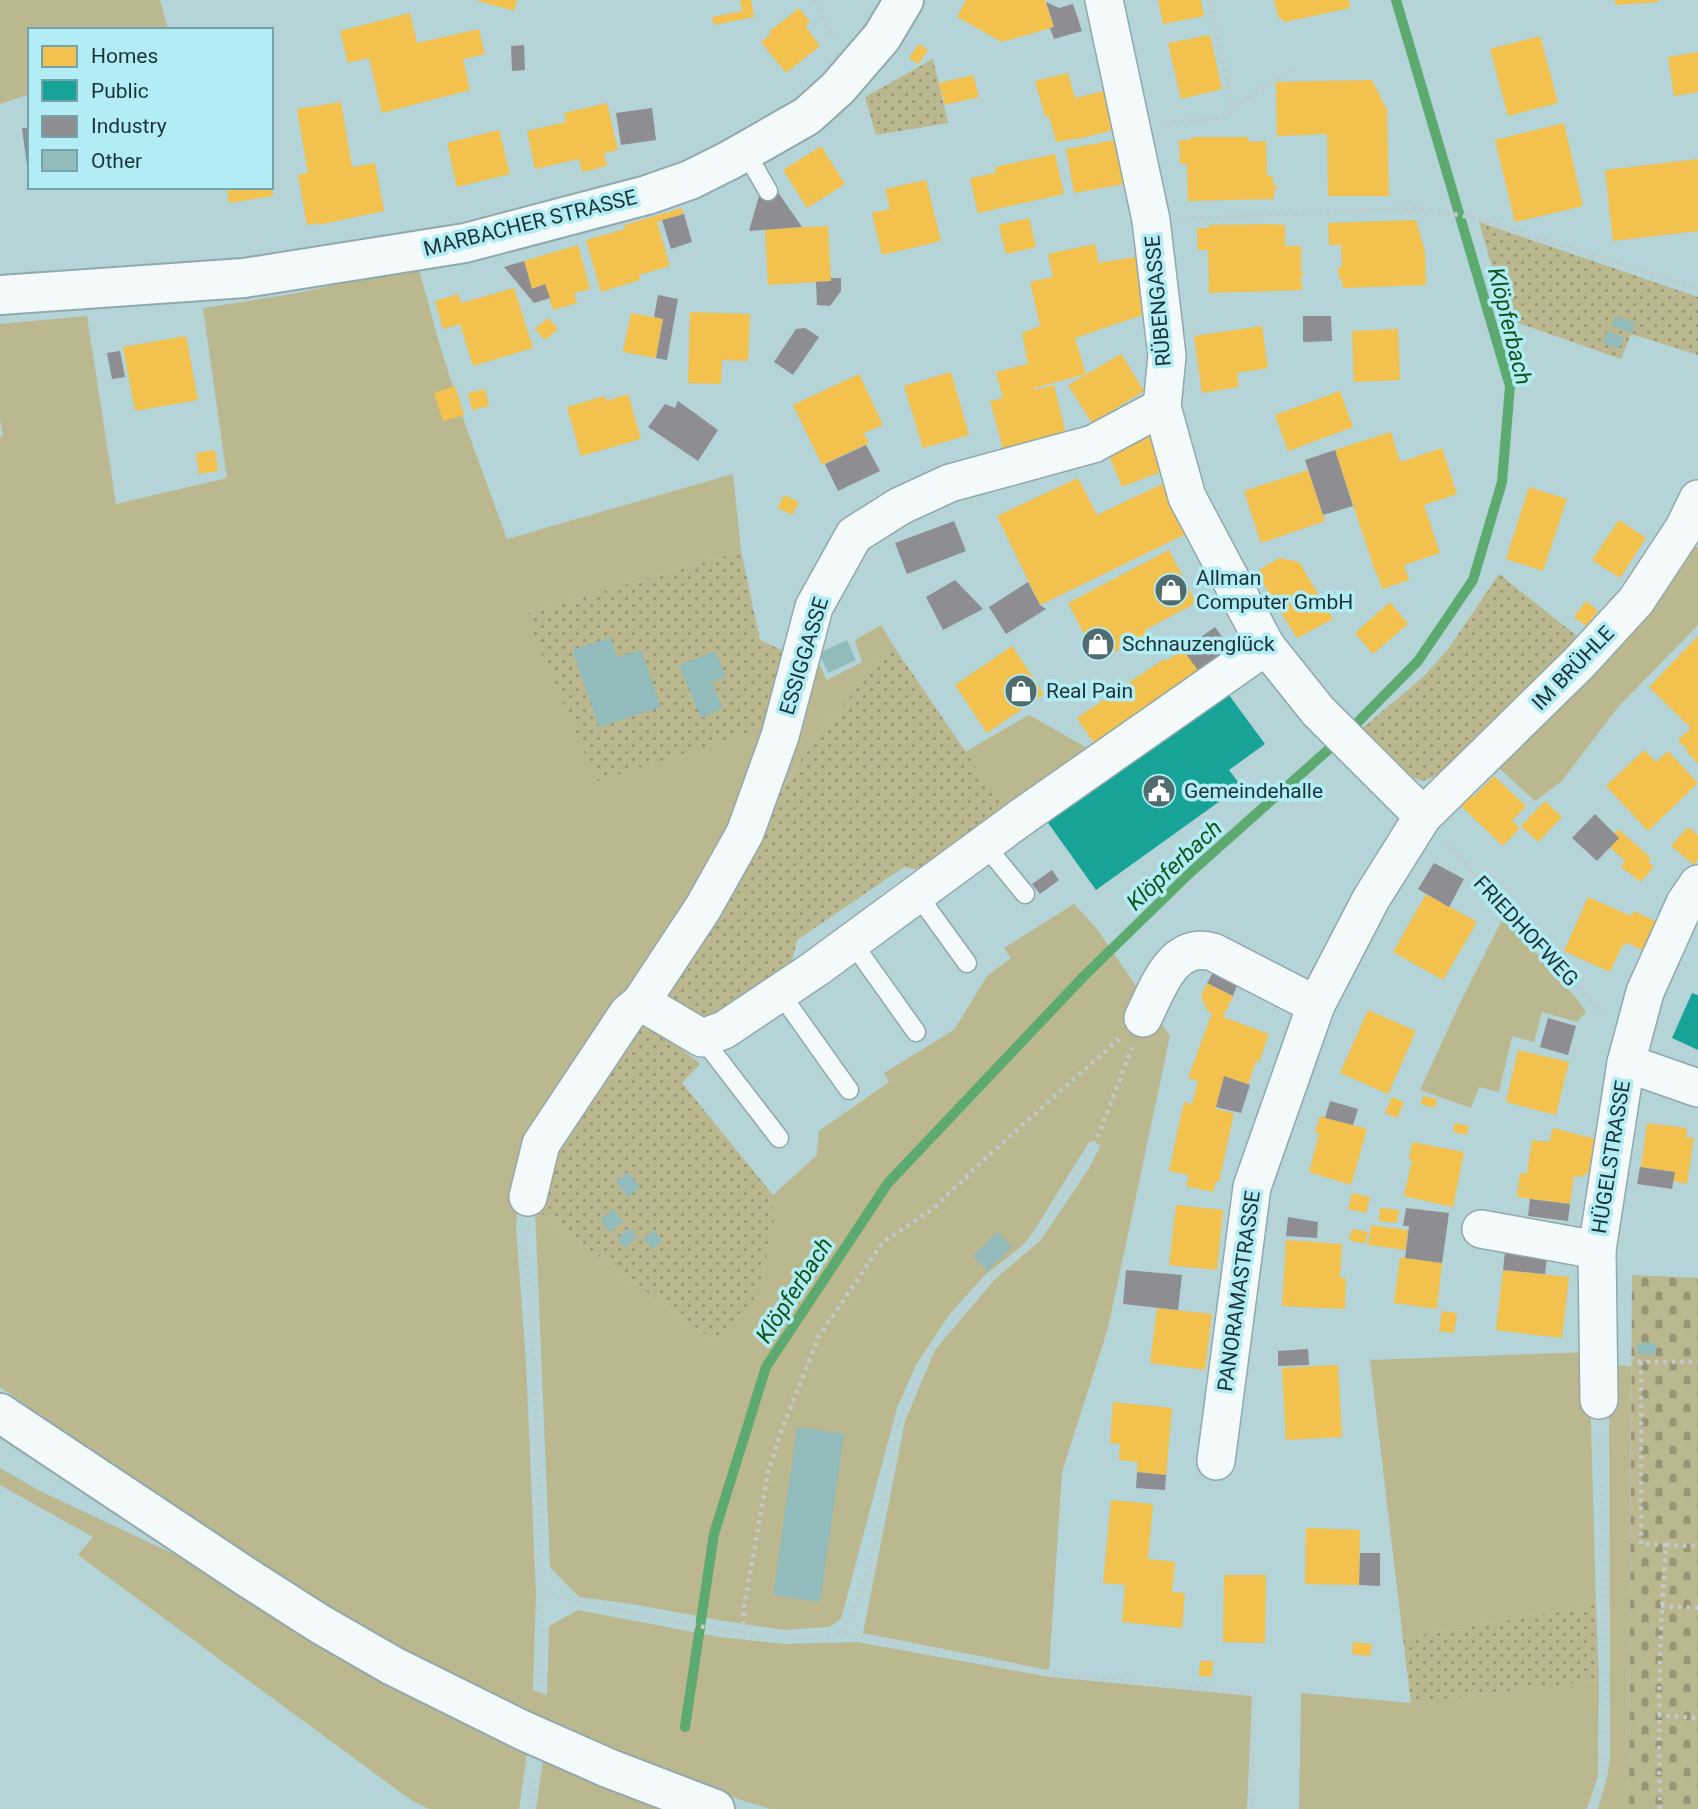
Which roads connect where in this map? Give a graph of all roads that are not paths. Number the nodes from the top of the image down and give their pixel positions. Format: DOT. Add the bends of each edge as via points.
graph roads {
  1 [pos="904,0"];
  2 [pos="1104,0"];
  3 [pos="745,151"];
  4 [pos="768,191"];
  5 [pos="0,295"];
  6 [pos="1162,407"];
  7 [pos="1698,499"];
  8 [pos="1266,646"];
  9 [pos="1423,817"];
  10 [pos="985,845"];
  11 [pos="1698,884"];
  12 [pos="917,894"];
  13 [pos="1025,894"];
  14 [pos="852,942"];
  15 [pos="967,963"];
  16 [pos="780,993"];
  17 [pos="641,1002"];
  18 [pos="1316,1005"];
  19 [pos="1143,1018"];
  20 [pos="916,1032"];
  21 [pos="702,1038"];
  22 [pos="1628,1053"];
  23 [pos="1698,1087"];
  24 [pos="849,1090"];
  25 [pos="779,1138"];
  26 [pos="528,1198"];
  27 [pos="1481,1229"];
  28 [pos="1597,1250"];
  29 [pos="1599,1400"];
  30 [pos="0,1413"];
  31 [pos="1216,1461"];
  32 [pos="715,1809"];
  1 -- 3 [label="street, MARBACHER STRASSE" via="882,37 838,88 807,116"];
  2 -- 6 [label="street, RÜBENGASSE" via="1150,220 1167,356"];
  3 -- 4 [label="lane"];
  3 -- 5 [label="street, MARBACHER STRASSE" via="690,180 648,195 465,243 244,278"];
  6 -- 8 [label="street, RÜBENGASSE" via="1186,498"];
  6 -- 17 [label="street, ESSIGGASSE" via="1093,444 950,483 900,506 854,535 814,607 780,736 745,833 703,908"];
  7 -- 9 [label="street, IM BRÜHLE" via="1636,601"];
  8 -- 9 [label="street, RÜBENGASSE" via="1318,710"];
  8 -- 10 [label="street"];
  9 -- 18 [label="street, PANORAMASTRASSE" via="1365,895"];
  10 -- 12 [label="street"];
  10 -- 13 [label="lane"];
  11 -- 22 [label="street, HÜGELSTRASSE" via="1685,902 1645,992"];
  12 -- 14 [label="street"];
  12 -- 15 [label="lane"];
  14 -- 16 [label="street"];
  14 -- 20 [label="lane"];
  16 -- 21 [label="street" via="724,1030"];
  16 -- 24 [label="lane"];
  17 -- 21 [label="street"];
  17 -- 26 [label="street, ESSIGGASSE" via="628,1013 541,1144"];
  18 -- 19 [label="street" via="1203,949 1182,956 1168,969"];
  18 -- 31 [label="street, PANORAMASTRASSE" via="1252,1187"];
  21 -- 25 [label="lane"];
  22 -- 23 [label="street"];
  22 -- 28 [label="street, HÜGELSTRASSE"];
  27 -- 28 [label="street, HÜGELSTRASSE"];
  28 -- 29 [label="street, HÜGELSTRASSE"];
  30 -- 32 [label="street" via="245,1576 393,1667 535,1736"];
}
